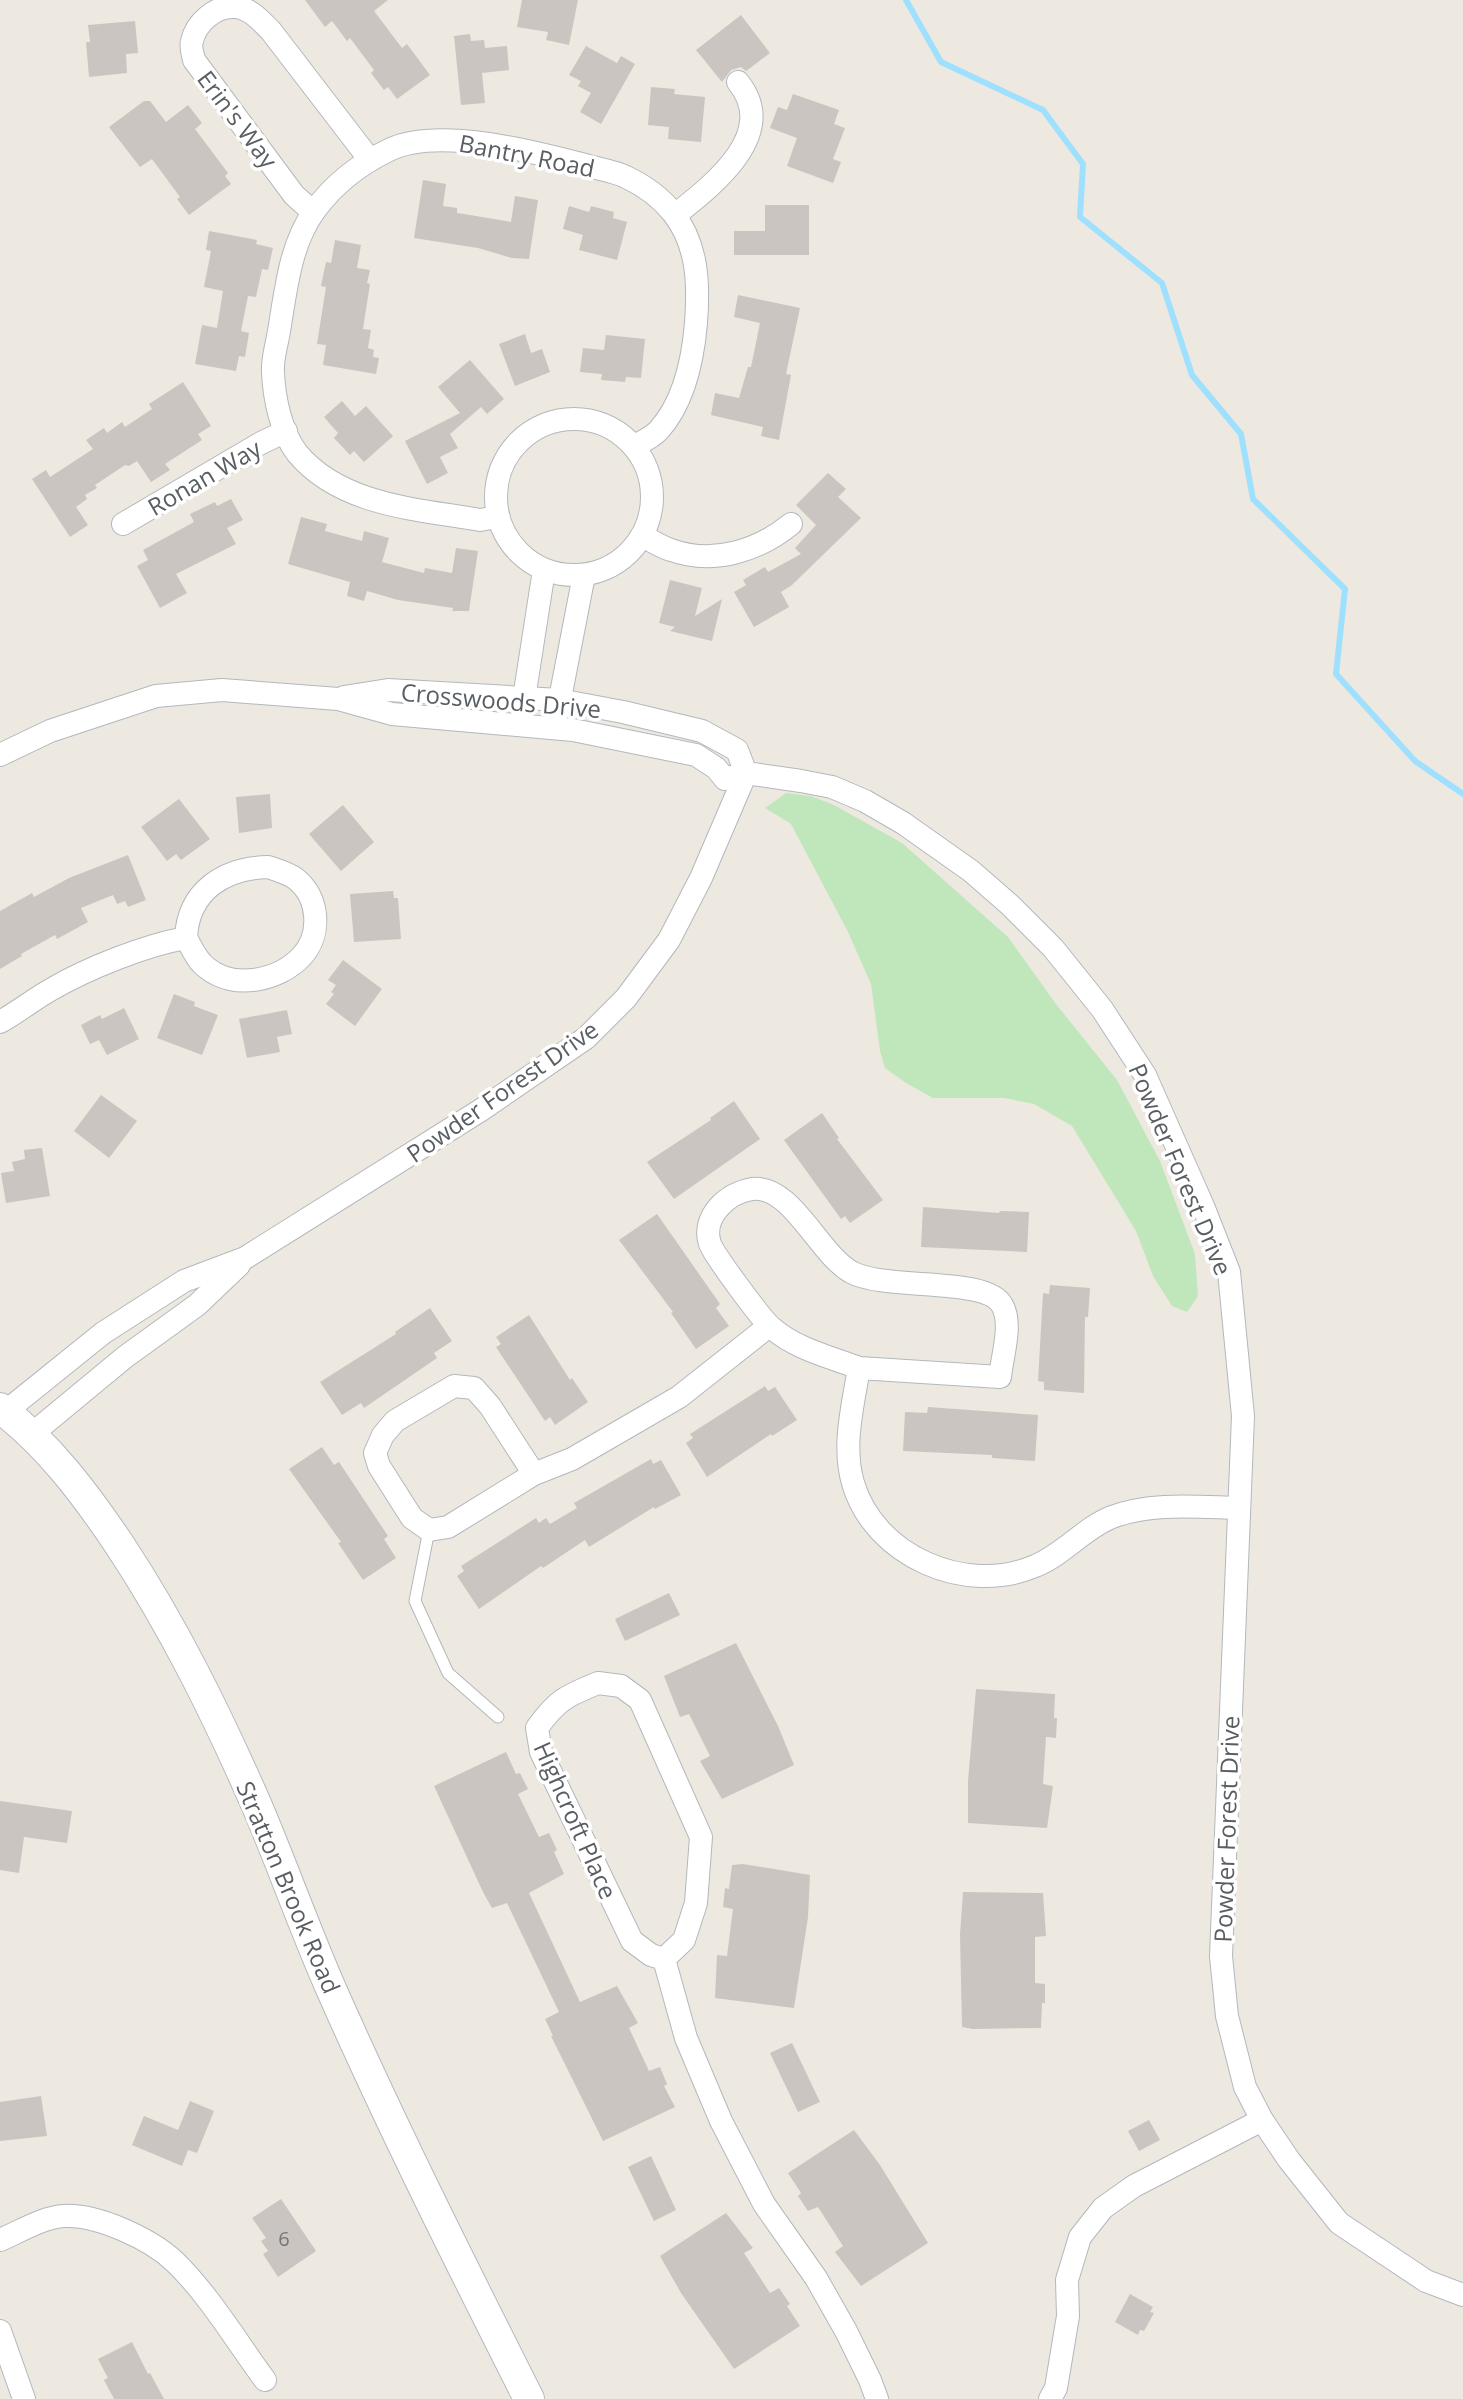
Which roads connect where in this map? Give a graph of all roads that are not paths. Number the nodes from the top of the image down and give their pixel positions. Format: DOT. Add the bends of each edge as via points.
graph roads {
  1 [pos="738,82"];
  2 [pos="370,160"];
  3 [pos="313,212"];
  4 [pos="675,215"];
  5 [pos="286,431"];
  6 [pos="634,446"];
  7 [pos="498,517"];
  8 [pos="123,524"];
  9 [pos="791,524"];
  10 [pos="643,536"];
  11 [pos="544,570"];
  12 [pos="584,575"];
  13 [pos="523,698"];
  14 [pos="338,699"];
  15 [pos="559,700"];
  16 [pos="520,724"];
  17 [pos="555,727"];
  18 [pos="0,755"];
  19 [pos="746,773"];
  20 [pos="186,938"];
  21 [pos="0,1022"];
  22 [pos="245,1258"];
  23 [pos="769,1326"];
  24 [pos="859,1368"];
  25 [pos="2,1410"];
  26 [pos="32,1434"];
  27 [pos="534,1474"];
  28 [pos="1239,1508"];
  29 [pos="429,1530"];
  30 [pos="498,1717"];
  31 [pos="664,1959"];
  32 [pos="1262,2120"];
  33 [pos="0,2240"];
  34 [pos="1463,2295"];
  35 [pos="0,2331"];
  36 [pos="265,2380"];
  37 [pos="24,2399"];
  38 [pos="529,2399"];
  39 [pos="877,2399"];
  40 [pos="1050,2399"];
  1 -- 4 [label="street" via="752,104 745,142 713,184"];
  2 -- 3 [label="street, Bantry Road" via="334,186"];
  2 -- 3 [label="street, Erin's Way" via="255,15 236,6 215,10 191,42 194,60 294,195"];
  2 -- 4 [label="street, Bantry Road" via="418,142 491,145 624,175 660,198"];
  3 -- 5 [label="street, Bantry Road" via="299,236 287,280 273,369"];
  4 -- 6 [label="street, Bantry Road" via="697,266 696,327 675,405 658,432"];
  5 -- 7 [label="street, Bantry Road" via="296,452 321,474 375,502 480,520"];
  5 -- 8 [label="street, Ronan Way"];
  6 -- 7 [label="street" via="594,421 548,423 527,434 499,471"];
  6 -- 10 [label="street" via="652,490"];
  7 -- 11 [label="street" via="507,539"];
  9 -- 10 [label="street" via="771,540 720,556 671,550"];
  10 -- 12 [label="street" via="618,562"];
  11 -- 12 [label="street"];
  11 -- 13 [label="street"];
  12 -- 15 [label="street"];
  13 -- 14 [label="street, Crosswoods Drive" via="388,690"];
  13 -- 15 [label="street, Crosswoods Drive"];
  13 -- 16 [label="street"];
  14 -- 16 [label="street, Crosswoods Drive" via="392,714"];
  14 -- 18 [label="street, Crosswoods Drive" via="222,690 156,696 50,731"];
  15 -- 17 [label="street"];
  15 -- 19 [label="street, Crosswoods Drive" via="702,731 737,750"];
  16 -- 17 [label="street, Crosswoods Drive"];
  17 -- 19 [label="street, Crosswoods Drive" via="696,755 725,779"];
  19 -- 22 [label="street, Powder Forest Drive" via="669,940 626,998 586,1038"];
  19 -- 28 [label="street, Powder Forest Drive" via="832,787 903,823 1010,905 1102,1009 1145,1075 1229,1272 1243,1416"];
  20 -- 20 [label="street" via="206,968 241,982 259,979 302,955 314,929 312,900 295,878 282,871 239,870 204,889 189,916"];
  20 -- 21 [label="street" via="85,973"];
  22 -- 25 [label="street, Powder Forest Drive" via="172,1288"];
  22 -- 26 [label="street, Powder Forest Drive" via="197,1305"];
  23 -- 24 [label="street" via="793,1343"];
  23 -- 24 [label="street" via="710,1244 710,1218 724,1201 753,1189 775,1192 790,1204 823,1248 852,1272 889,1283 979,1289 1002,1305 1007,1323 1000,1377"];
  23 -- 27 [label="street" via="679,1397 572,1459"];
  24 -- 28 [label="street" via="847,1453 853,1484 871,1518 920,1562 956,1575 996,1576 1035,1567 1111,1517 1158,1506"];
  25 -- 26 [label="street, Stratton Brook Road"];
  26 -- 38 [label="street, Stratton Brook Road" via="92,1503 197,1675 398,2137"];
  27 -- 29 [label="street" via="448,1527"];
  27 -- 29 [label="street" via="474,1388 454,1386 395,1421 375,1453 412,1518"];
  28 -- 32 [label="street, Powder Forest Drive" via="1221,1956 1227,2016 1245,2087"];
  29 -- 30 [label="lane" via="415,1601 448,1673"];
  31 -- 31 [label="street, Highcroft Place" via="632,1941 541,1752 537,1728 549,1711 565,1697 598,1683 621,1686 640,1700 701,1837 696,1903 684,1940"];
  31 -- 39 [label="street" via="686,2038 721,2121 764,2204 846,2331"];
  32 -- 34 [label="street, Powder Forest Drive" via="1339,2223 1426,2281"];
  32 -- 40 [label="street" via="1134,2186 1103,2208 1080,2237 1067,2280 1068,2316"];
  33 -- 36 [label="street" via="60,2216 91,2217 124,2230 173,2260"];
  35 -- 37 [label="street"];
}
